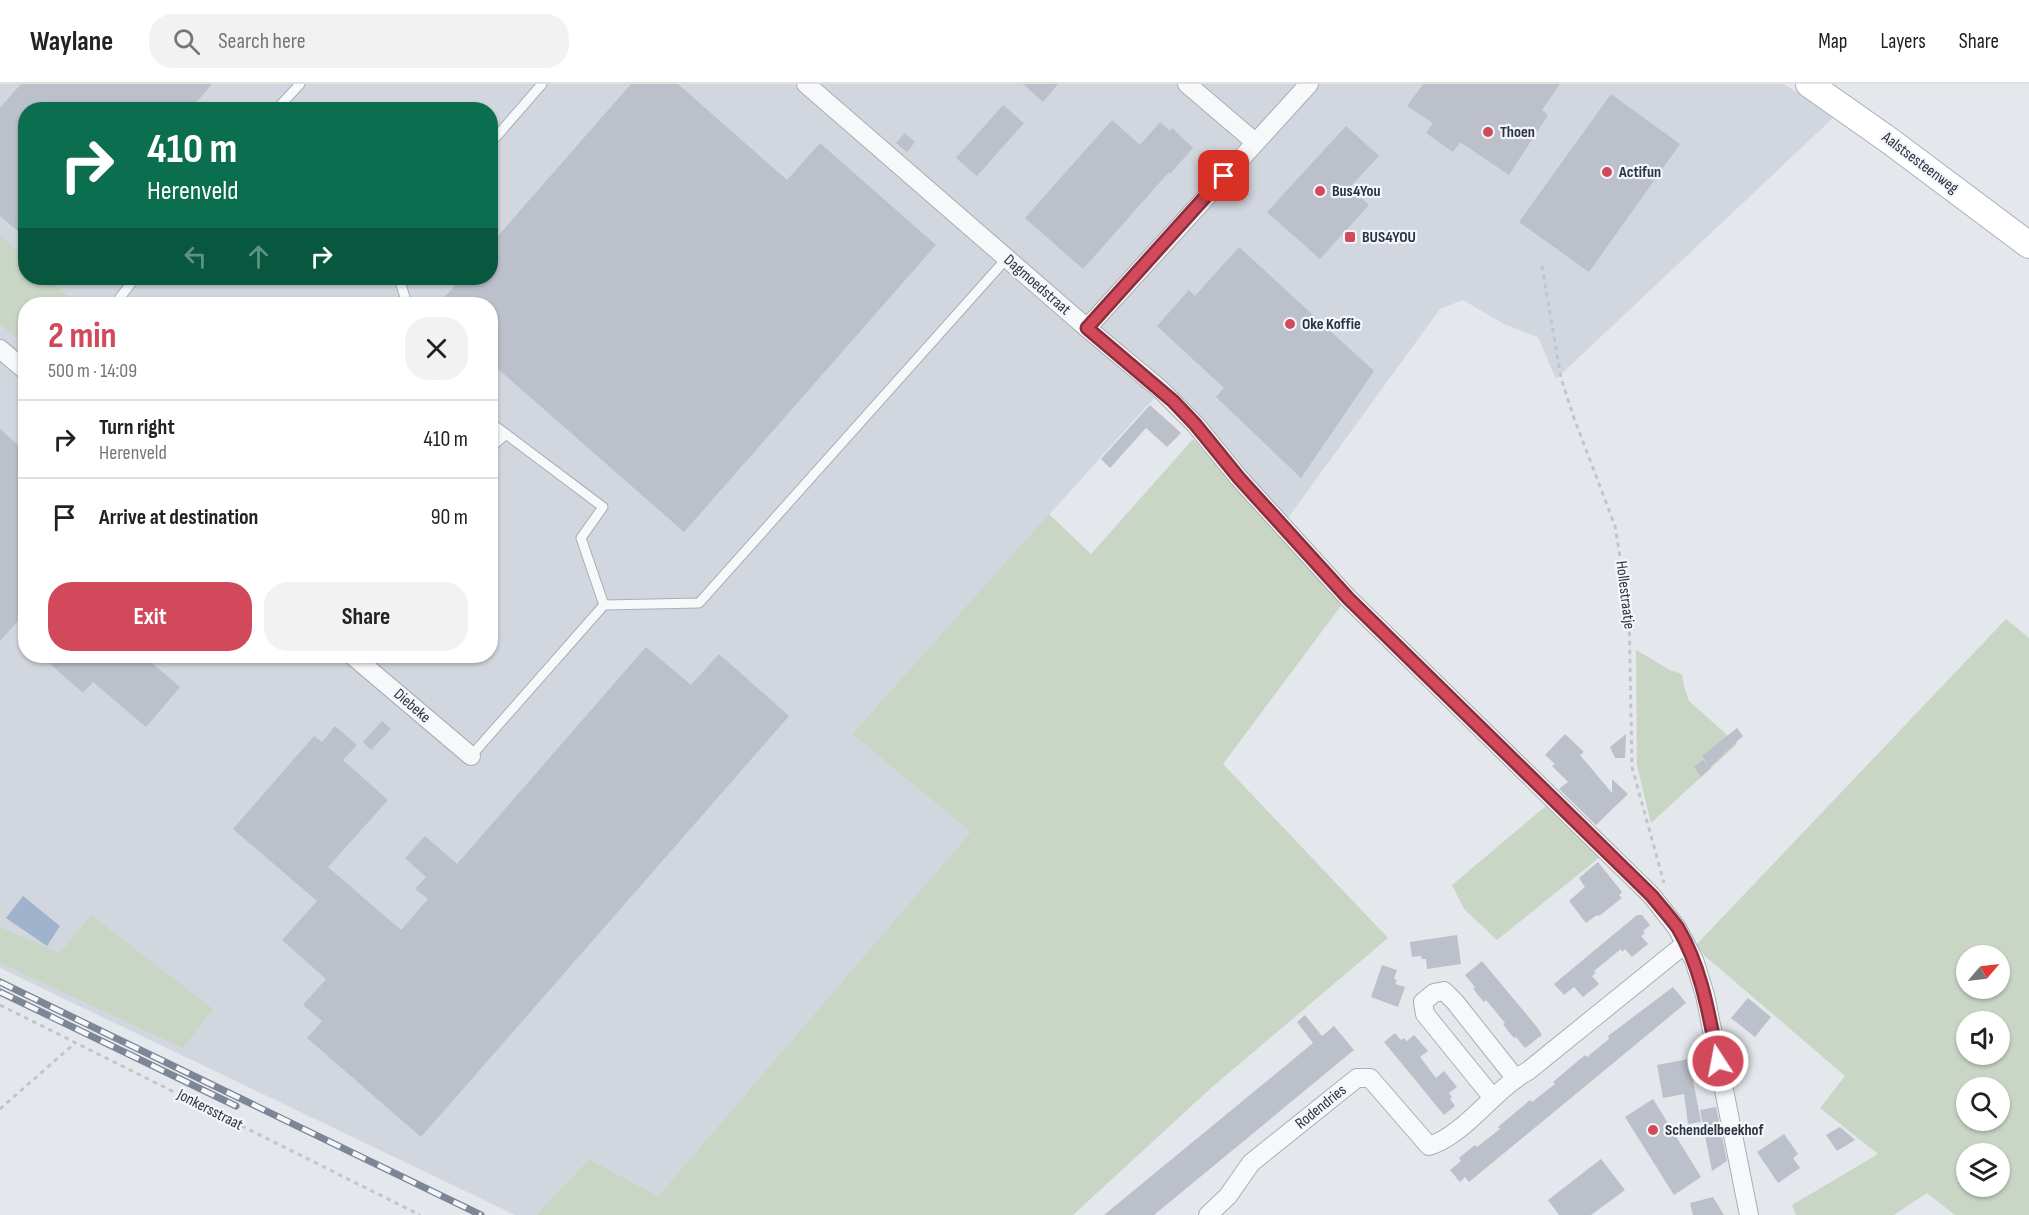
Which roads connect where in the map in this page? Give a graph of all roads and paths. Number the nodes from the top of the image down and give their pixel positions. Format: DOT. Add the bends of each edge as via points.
graph roads {
  1 [pos="300,84"];
  2 [pos="542,84"];
  3 [pos="806,84"];
  4 [pos="1187,84"];
  5 [pos="1309,84"];
  6 [pos="1809,84"];
  7 [pos="283,102"];
  8 [pos="498,135"];
  9 [pos="1255,142"];
  10 [pos="2029,245"];
  11 [pos="1006,258"];
  12 [pos="1542,266"];
  13 [pos="130,285"];
  14 [pos="120,297"];
  15 [pos="1087,328"];
  16 [pos="0,349"];
  17 [pos="18,364"];
  18 [pos="498,428"];
  19 [pos="506,434"];
  20 [pos="498,441"];
  21 [pos="604,605"];
  22 [pos="361,663"];
  23 [pos="471,756"];
  24 [pos="1664,884"];
  25 [pos="1685,944"];
  26 [pos="0,1005"];
  27 [pos="75,1043"];
  28 [pos="1516,1079"];
  29 [pos="1493,1098"];
  30 [pos="0,1109"];
  31 [pos="420,1215"];
  32 [pos="1208,1215"];
  33 [pos="1749,1215"];
  1 -- 7 [label="lane"];
  2 -- 8 [label="lane"];
  3 -- 11 [label="street, Dagmoedstraat"];
  4 -- 9 [label="street"];
  5 -- 9 [label="street"];
  6 -- 10 [label="main road, Aalstsesteenweg"];
  9 -- 15 [label="street"];
  11 -- 15 [label="street, Dagmoedstraat"];
  11 -- 21 [label="lane" via="699,603"];
  12 -- 24 [label="path, Hollestraatje" via="1561,378 1615,526 1629,612 1632,767"];
  13 -- 14 [label="lane"];
  15 -- 25 [label="street, Dagmoedstraat" via="1195,424 1348,598 1652,896"];
  16 -- 17 [label="street"];
  18 -- 19 [label="lane"];
  19 -- 20 [label="lane"];
  19 -- 21 [label="lane" via="603,507 581,538"];
  21 -- 23 [label="lane"];
  22 -- 23 [label="street, Diebeke"];
  25 -- 28 [label="street, Rodendries"];
  25 -- 33 [label="street, Dagmoedstraat" via="1705,995"];
  26 -- 27 [label="path, Jonkersstraat"];
  27 -- 30 [label="path"];
  27 -- 31 [label="path, Jonkersstraat"];
  28 -- 29 [label="street, Rodendries"];
  28 -- 29 [label="street" via="1449,996 1444,991 1434,993 1424,1002 1425,1014"];
  29 -- 32 [label="street, Rodendries" via="1440,1143 1429,1146 1370,1078 1357,1078 1251,1163 1228,1196"];
}
